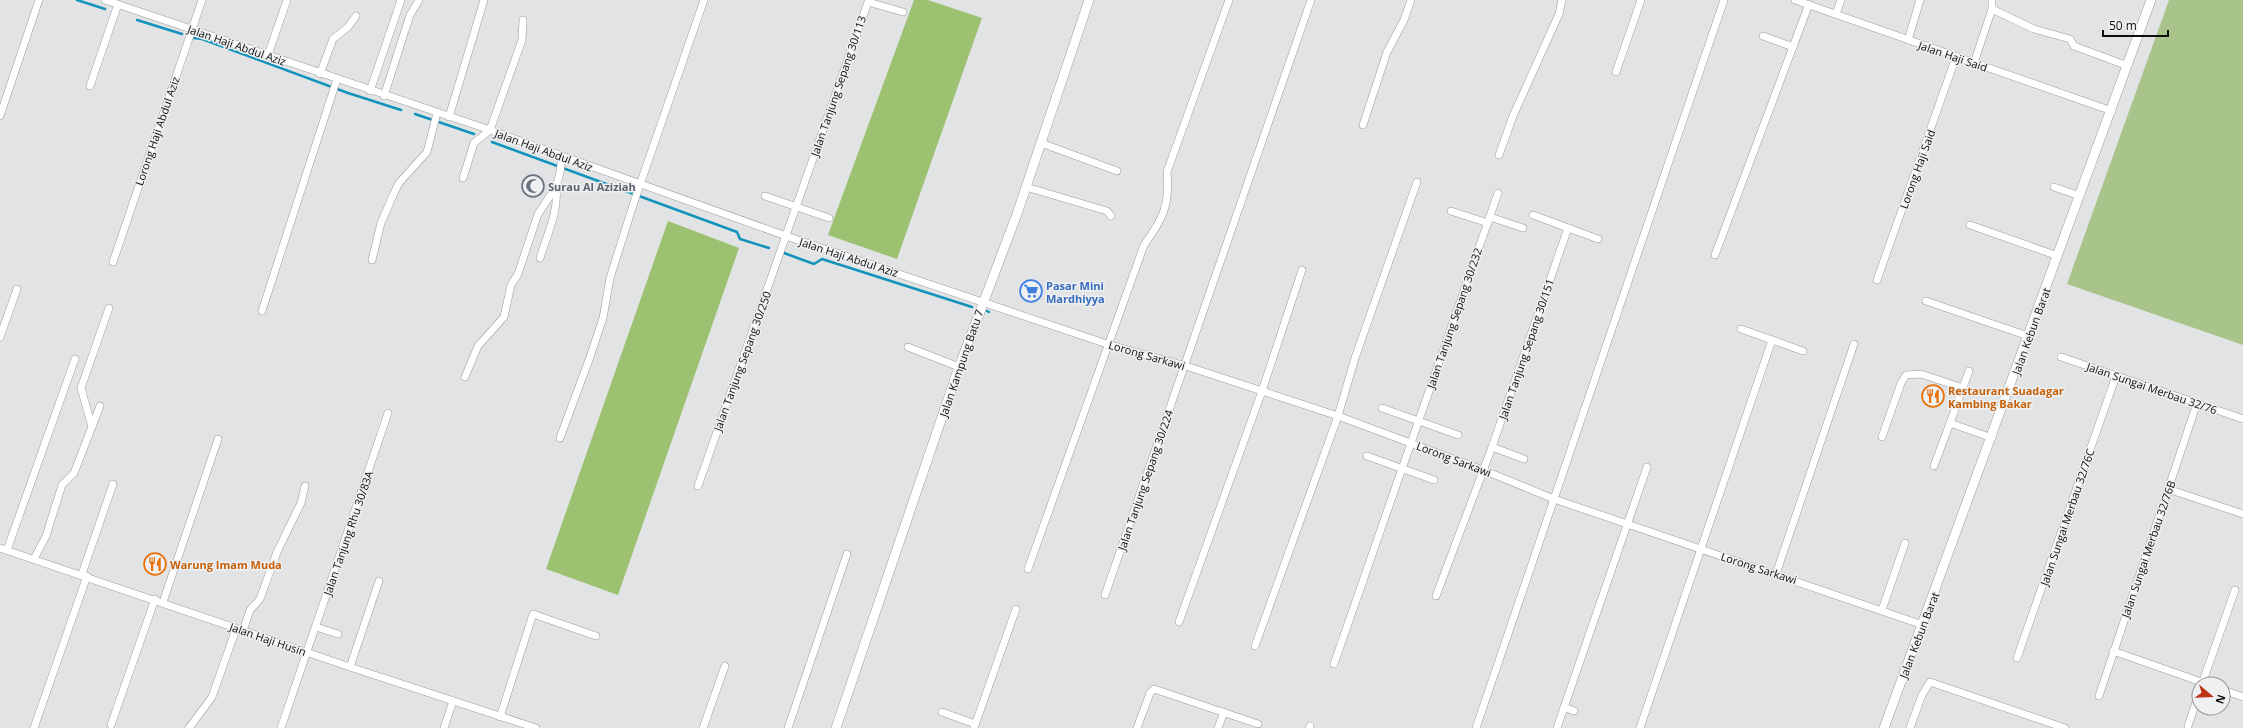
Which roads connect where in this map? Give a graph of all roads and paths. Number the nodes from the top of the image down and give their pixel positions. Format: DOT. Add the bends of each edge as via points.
graph roads {
  1 [pos="39,0"];
  2 [pos="105,0"];
  3 [pos="202,0"];
  4 [pos="287,0"];
  5 [pos="402,0"];
  6 [pos="419,0"];
  7 [pos="484,0"];
  8 [pos="704,0"];
  9 [pos="1089,0"];
  10 [pos="1229,0"];
  11 [pos="1312,0"];
  12 [pos="1411,0"];
  13 [pos="1562,0"];
  14 [pos="1641,0"];
  15 [pos="1724,0"];
  16 [pos="1795,0"];
  17 [pos="1841,0"];
  18 [pos="1920,0"];
  19 [pos="1992,0"];
  20 [pos="2151,0"];
  21 [pos="116,3"];
  22 [pos="1809,4"];
  23 [pos="1992,10"];
  24 [pos="903,12"];
  25 [pos="1836,14"];
  26 [pos="356,16"];
  27 [pos="523,20"];
  28 [pos="192,29"];
  29 [pos="1763,36"];
  30 [pos="1908,40"];
  31 [pos="1793,47"];
  32 [pos="268,55"];
  33 [pos="1956,57"];
  34 [pos="1974,63"];
  35 [pos="2128,66"];
  36 [pos="1616,72"];
  37 [pos="320,74"];
  38 [pos="337,81"];
  39 [pos="90,86"];
  40 [pos="370,91"];
  41 [pos="384,96"];
  42 [pos="2112,110"];
  43 [pos="437,115"];
  44 [pos="0,116"];
  45 [pos="449,117"];
  46 [pos="1363,125"];
  47 [pos="490,130"];
  48 [pos="1041,143"];
  49 [pos="1499,155"];
  50 [pos="562,158"];
  51 [pos="1117,171"];
  52 [pos="462,178"];
  53 [pos="1417,182"];
  54 [pos="556,187"];
  55 [pos="639,187"];
  56 [pos="1026,187"];
  57 [pos="2054,187"];
  58 [pos="1498,193"];
  59 [pos="766,196"];
  60 [pos="2080,196"];
  61 [pos="796,207"];
  62 [pos="1451,211"];
  63 [pos="1533,215"];
  64 [pos="1112,216"];
  65 [pos="829,218"];
  66 [pos="1489,220"];
  67 [pos="1970,225"];
  68 [pos="1523,228"];
  69 [pos="1568,228"];
  70 [pos="786,236"];
  71 [pos="1598,239"];
  72 [pos="1715,255"];
  73 [pos="2058,256"];
  74 [pos="540,258"];
  75 [pos="372,260"];
  76 [pos="113,262"];
  77 [pos="1302,270"];
  78 [pos="1877,280"];
  79 [pos="17,289"];
  80 [pos="1926,300"];
  81 [pos="982,301"];
  82 [pos="109,308"];
  83 [pos="262,311"];
  84 [pos="1741,329"];
  85 [pos="2028,336"];
  86 [pos="0,337"];
  87 [pos="1772,340"];
  88 [pos="1107,344"];
  89 [pos="1854,344"];
  90 [pos="908,347"];
  91 [pos="1803,351"];
  92 [pos="2061,357"];
  93 [pos="76,359"];
  94 [pos="1186,366"];
  95 [pos="959,367"];
  96 [pos="1969,371"];
  97 [pos="2116,376"];
  98 [pos="465,377"];
  99 [pos="1963,388"];
  100 [pos="1262,391"];
  101 [pos="2197,403"];
  102 [pos="100,406"];
  103 [pos="1382,408"];
  104 [pos="388,413"];
  105 [pos="1338,416"];
  106 [pos="2243,419"];
  107 [pos="1418,421"];
  108 [pos="1950,423"];
  109 [pos="92,427"];
  110 [pos="1458,435"];
  111 [pos="1882,437"];
  112 [pos="560,438"];
  113 [pos="1992,438"];
  114 [pos="218,439"];
  115 [pos="1410,443"];
  116 [pos="1492,447"];
  117 [pos="1367,456"];
  118 [pos="1524,459"];
  119 [pos="1934,466"];
  120 [pos="1647,467"];
  121 [pos="1402,468"];
  122 [pos="1483,470"];
  123 [pos="1434,480"];
  124 [pos="113,484"];
  125 [pos="305,486"];
  126 [pos="698,486"];
  127 [pos="2168,489"];
  128 [pos="1554,499"];
  129 [pos="2243,514"];
  130 [pos="1626,524"];
  131 [pos="1906,543"];
  132 [pos="4,549"];
  133 [pos="1701,550"];
  134 [pos="847,554"];
  135 [pos="34,559"];
  136 [pos="1028,569"];
  137 [pos="1776,574"];
  138 [pos="84,575"];
  139 [pos="379,581"];
  140 [pos="2235,590"];
  141 [pos="1105,595"];
  142 [pos="1436,596"];
  143 [pos="155,599"];
  144 [pos="163,602"];
  145 [pos="1016,609"];
  146 [pos="1882,610"];
  147 [pos="1179,622"];
  148 [pos="1923,625"];
  149 [pos="316,627"];
  150 [pos="240,630"];
  151 [pos="338,634"];
  152 [pos="596,636"];
  153 [pos="1255,646"];
  154 [pos="2113,651"];
  155 [pos="307,652"];
  156 [pos="2017,658"];
  157 [pos="1334,664"];
  158 [pos="724,666"];
  159 [pos="350,667"];
  160 [pos="2207,676"];
  161 [pos="2191,679"];
  162 [pos="2231,693"];
  163 [pos="2098,696"];
  164 [pos="2243,697"];
  165 [pos="453,702"];
  166 [pos="1564,707"];
  167 [pos="1574,711"];
  168 [pos="942,712"];
  169 [pos="1224,712"];
  170 [pos="2191,716"];
  171 [pos="500,717"];
  172 [pos="1258,724"];
  173 [pos="111,725"];
  174 [pos="974,726"];
  175 [pos="2188,726"];
  176 [pos="34,728"];
  177 [pos="189,728"];
  178 [pos="281,728"];
  179 [pos="444,728"];
  180 [pos="534,728"];
  181 [pos="703,728"];
  182 [pos="788,728"];
  183 [pos="836,728"];
  184 [pos="1137,728"];
  185 [pos="1218,728"];
  186 [pos="1476,728"];
  187 [pos="1557,728"];
  188 [pos="1640,728"];
  189 [pos="1884,728"];
  190 [pos="1910,728"];
  191 [pos="2065,728"];
  1 -- 44 [label="street"];
  2 -- 21 [label="street, Jalan Haji Abdul Aziz"];
  3 -- 28 [label="street, Lorong Haji Abdul Aziz"];
  4 -- 32 [label="street"];
  5 -- 40 [label="street"];
  6 -- 41 [label="street" via="410,15"];
  7 -- 45 [label="street"];
  8 -- 55 [label="street"];
  9 -- 48 [label="main road, Jalan Kampung Batu 7"];
  10 -- 88 [label="street" via="1167,172 1169,192 1161,221 1144,245"];
  11 -- 94 [label="street, Jalan Tanjung Sepang 30/224"];
  12 -- 46 [label="street" via="1404,20 1387,52"];
  13 -- 49 [label="street" via="1559,14 1513,116"];
  14 -- 36 [label="street"];
  15 -- 128 [label="street"];
  16 -- 22 [label="street, Jalan Haji Said"];
  17 -- 25 [label="street"];
  18 -- 30 [label="street"];
  19 -- 23 [label="street"];
  20 -- 35 [label="main road, Jalan Kebun Barat"];
  21 -- 28 [label="street, Jalan Haji Abdul Aziz"];
  21 -- 39 [label="street"];
  22 -- 25 [label="street, Jalan Haji Said"];
  22 -- 31 [label="street"];
  23 -- 34 [label="street"];
  23 -- 35 [label="street" via="2034,29 2070,39 2074,46"];
  24 -- 61 [label="street, Jalan Tanjung Sepang 30/113" via="868,2"];
  25 -- 30 [label="street, Jalan Haji Said"];
  26 -- 37 [label="street" via="334,39"];
  27 -- 47 [label="street" via="522,40"];
  28 -- 32 [label="street, Jalan Haji Abdul Aziz"];
  28 -- 76 [label="street, Lorong Haji Abdul Aziz"];
  29 -- 31 [label="street"];
  30 -- 33 [label="street, Jalan Haji Said"];
  31 -- 72 [label="street"];
  32 -- 37 [label="street, Jalan Haji Abdul Aziz"];
  33 -- 34 [label="street, Jalan Haji Said"];
  33 -- 78 [label="street, Lorong Haji Said"];
  34 -- 42 [label="street, Jalan Haji Said"];
  35 -- 42 [label="main road, Jalan Kebun Barat"];
  37 -- 38 [label="street, Jalan Haji Abdul Aziz"];
  38 -- 40 [label="street, Jalan Haji Abdul Aziz"];
  38 -- 83 [label="street"];
  40 -- 41 [label="street, Jalan Haji Abdul Aziz"];
  41 -- 43 [label="street, Jalan Haji Abdul Aziz"];
  42 -- 60 [label="main road, Jalan Kebun Barat"];
  43 -- 45 [label="street, Jalan Haji Abdul Aziz"];
  43 -- 75 [label="street" via="427,152 399,183 394,193 381,223"];
  45 -- 47 [label="street, Jalan Haji Abdul Aziz"];
  47 -- 50 [label="street, Jalan Haji Abdul Aziz"];
  47 -- 52 [label="street" via="474,142"];
  48 -- 51 [label="street"];
  48 -- 56 [label="main road, Jalan Kampung Batu 7"];
  50 -- 54 [label="street"];
  50 -- 55 [label="street, Jalan Haji Abdul Aziz"];
  53 -- 105 [label="street" via="1355,358"];
  54 -- 74 [label="street" via="556,210"];
  54 -- 98 [label="street" via="538,214 518,274 511,285 504,316 478,346"];
  55 -- 70 [label="street, Jalan Haji Abdul Aziz"];
  55 -- 112 [label="street" via="610,278 603,318"];
  56 -- 64 [label="street" via="1107,211"];
  56 -- 81 [label="main road, Jalan Kampung Batu 7"];
  57 -- 60 [label="street"];
  58 -- 66 [label="street, Jalan Tanjung Sepang 30/232"];
  59 -- 61 [label="street"];
  60 -- 73 [label="main road, Jalan Kebun Barat"];
  61 -- 65 [label="street"];
  61 -- 70 [label="street, Jalan Tanjung Sepang 30/113"];
  62 -- 66 [label="street"];
  63 -- 69 [label="street"];
  66 -- 68 [label="street"];
  66 -- 107 [label="street, Jalan Tanjung Sepang 30/232"];
  67 -- 73 [label="street"];
  69 -- 71 [label="street"];
  69 -- 116 [label="street, Jalan Tanjung Sepang 30/151"];
  70 -- 81 [label="street, Jalan Haji Abdul Aziz"];
  70 -- 126 [label="street, Jalan Tanjung Sepang 30/250"];
  73 -- 85 [label="main road, Jalan Kebun Barat"];
  77 -- 100 [label="street"];
  79 -- 86 [label="street"];
  80 -- 85 [label="street"];
  81 -- 88 [label="street, Lorong Sarkawi"];
  81 -- 95 [label="main road, Jalan Kampung Batu 7"];
  82 -- 109 [label="street" via="81,388"];
  84 -- 87 [label="street"];
  85 -- 113 [label="main road, Jalan Kebun Barat"];
  87 -- 91 [label="street"];
  87 -- 133 [label="street"];
  88 -- 94 [label="street, Lorong Sarkawi"];
  88 -- 136 [label="street"];
  89 -- 137 [label="street"];
  90 -- 95 [label="street"];
  92 -- 97 [label="street, Jalan Sungai Merbau 32/76"];
  93 -- 132 [label="street"];
  94 -- 100 [label="street, Lorong Sarkawi"];
  94 -- 141 [label="street, Jalan Tanjung Sepang 30/224"];
  95 -- 183 [label="main road, Jalan Kampung Batu 7"];
  96 -- 99 [label="street"];
  97 -- 101 [label="street, Jalan Sungai Merbau 32/76"];
  97 -- 156 [label="street, Jalan Sungai Merbau 32/76C"];
  99 -- 108 [label="street"];
  99 -- 111 [label="street" via="1921,374 1906,375"];
  100 -- 105 [label="street, Lorong Sarkawi"];
  100 -- 147 [label="street"];
  101 -- 106 [label="street, Jalan Sungai Merbau 32/76"];
  101 -- 127 [label="street, Jalan Sungai Merbau 32/76B"];
  102 -- 109 [label="street"];
  103 -- 107 [label="street"];
  104 -- 149 [label="street, Jalan Tanjung Rhu 30/83A"];
  105 -- 115 [label="street, Lorong Sarkawi"];
  105 -- 153 [label="street"];
  107 -- 110 [label="street"];
  107 -- 115 [label="street, Jalan Tanjung Sepang 30/232"];
  108 -- 113 [label="street"];
  108 -- 119 [label="street"];
  109 -- 135 [label="street" via="74,473 62,485 46,536"];
  113 -- 148 [label="main road, Jalan Kebun Barat"];
  114 -- 144 [label="street"];
  115 -- 121 [label="street, Jalan Tanjung Sepang 30/232"];
  115 -- 122 [label="street, Lorong Sarkawi"];
  116 -- 118 [label="street"];
  116 -- 122 [label="street, Jalan Tanjung Sepang 30/151"];
  117 -- 121 [label="street"];
  120 -- 130 [label="street"];
  121 -- 123 [label="street"];
  121 -- 157 [label="street, Jalan Tanjung Sepang 30/232"];
  122 -- 128 [label="street, Lorong Sarkawi"];
  122 -- 142 [label="street, Jalan Tanjung Sepang 30/151"];
  124 -- 138 [label="street"];
  125 -- 150 [label="street" via="302,503 277,552 260,599 250,610"];
  127 -- 129 [label="street"];
  127 -- 154 [label="street, Jalan Sungai Merbau 32/76B"];
  128 -- 130 [label="street, Lorong Sarkawi"];
  128 -- 186 [label="street"];
  130 -- 133 [label="street, Lorong Sarkawi"];
  130 -- 166 [label="street"];
  131 -- 146 [label="street"];
  132 -- 135 [label="street, Jalan Haji Husin"];
  133 -- 137 [label="street, Lorong Sarkawi"];
  133 -- 188 [label="street"];
  134 -- 182 [label="street"];
  135 -- 138 [label="street, Jalan Haji Husin"];
  137 -- 146 [label="street, Lorong Sarkawi"];
  138 -- 143 [label="street, Jalan Haji Husin"];
  138 -- 176 [label="street"];
  139 -- 159 [label="street"];
  140 -- 160 [label="street"];
  143 -- 144 [label="street, Jalan Haji Husin"];
  143 -- 173 [label="street"];
  144 -- 150 [label="street, Jalan Haji Husin"];
  145 -- 174 [label="street"];
  146 -- 148 [label="street, Lorong Sarkawi"];
  148 -- 189 [label="main road, Jalan Kebun Barat"];
  149 -- 151 [label="street"];
  149 -- 155 [label="street, Jalan Tanjung Rhu 30/83A"];
  150 -- 155 [label="street, Jalan Haji Husin"];
  150 -- 177 [label="street" via="212,697"];
  152 -- 171 [label="street" via="534,614"];
  154 -- 161 [label="street"];
  154 -- 163 [label="street, Jalan Sungai Merbau 32/76B"];
  155 -- 159 [label="street, Jalan Haji Husin"];
  155 -- 178 [label="street, Jalan Tanjung Rhu 30/83A"];
  158 -- 181 [label="street"];
  159 -- 165 [label="street, Jalan Haji Husin"];
  162 -- 164 [label="street"];
  165 -- 171 [label="street, Jalan Haji Husin"];
  165 -- 179 [label="street"];
  166 -- 167 [label="street"];
  166 -- 187 [label="street"];
  168 -- 174 [label="street"];
  169 -- 172 [label="street"];
  169 -- 184 [label="street" via="1154,689 1150,693"];
  169 -- 185 [label="street"];
  170 -- 175 [label="street"];
  171 -- 180 [label="street, Jalan Haji Husin"];
  190 -- 191 [label="street" via="1922,695 1930,682"];
}
